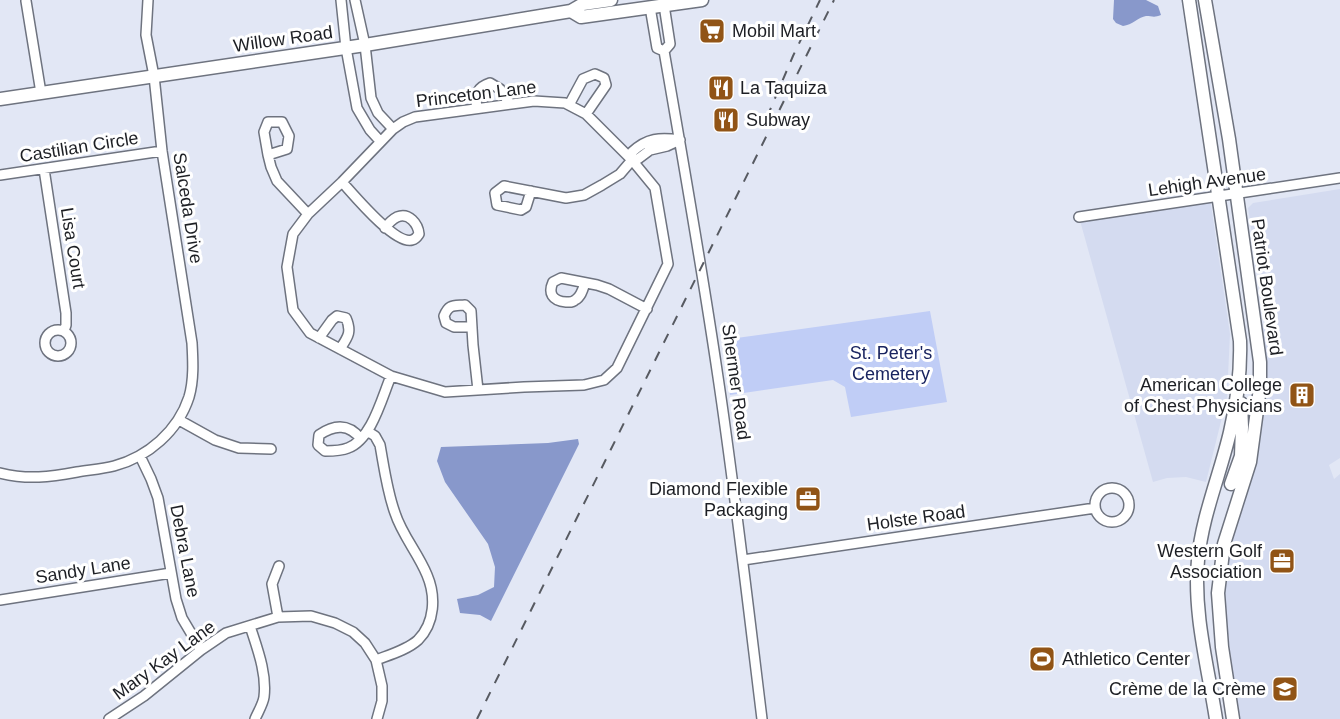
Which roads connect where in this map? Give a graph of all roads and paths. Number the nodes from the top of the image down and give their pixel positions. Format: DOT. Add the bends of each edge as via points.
graph roads {
  1 [pos="25,0"];
  2 [pos="148,0"];
  3 [pos="341,0"];
  4 [pos="354,0"];
  5 [pos="611,0"];
  6 [pos="702,0"];
  7 [pos="1188,0"];
  8 [pos="1205,0"];
  9 [pos="664,3"];
  10 [pos="650,4"];
  11 [pos="571,11"];
  12 [pos="365,45"];
  13 [pos="346,48"];
  14 [pos="664,51"];
  15 [pos="153,76"];
  16 [pos="41,93"];
  17 [pos="0,99"];
  18 [pos="509,104"];
  19 [pos="569,105"];
  20 [pos="476,108"];
  21 [pos="586,114"];
  22 [pos="393,129"];
  23 [pos="680,140"];
  24 [pos="380,141"];
  25 [pos="162,151"];
  26 [pos="268,155"];
  27 [pos="632,160"];
  28 [pos="44,169"];
  29 [pos="0,175"];
  30 [pos="1340,178"];
  31 [pos="342,182"];
  32 [pos="531,191"];
  33 [pos="1237,194"];
  34 [pos="1217,197"];
  35 [pos="308,214"];
  36 [pos="1079,217"];
  37 [pos="385,228"];
  38 [pos="585,283"];
  39 [pos="647,309"];
  40 [pos="472,327"];
  41 [pos="64,331"];
  42 [pos="319,338"];
  43 [pos="340,349"];
  44 [pos="391,376"];
  45 [pos="1239,381"];
  46 [pos="478,390"];
  47 [pos="179,420"];
  48 [pos="368,431"];
  49 [pos="361,440"];
  50 [pos="271,449"];
  51 [pos="140,456"];
  52 [pos="0,473"];
  53 [pos="1236,486"];
  54 [pos="1214,492"];
  55 [pos="1095,508"];
  56 [pos="743,560"];
  57 [pos="279,566"];
  58 [pos="171,573"];
  59 [pos="0,600"];
  60 [pos="278,617"];
  61 [pos="250,626"];
  62 [pos="201,650"];
  63 [pos="376,660"];
  64 [pos="109,719"];
  65 [pos="255,719"];
  66 [pos="377,719"];
  67 [pos="762,719"];
  68 [pos="1216,719"];
  69 [pos="1233,719"];
  1 -- 16 [label="street"];
  2 -- 15 [label="street, Salceda Drive" via="146,35"];
  3 -- 13 [label="street"];
  4 -- 12 [label="street"];
  5 -- 11 [label="main road, Willow Road" via="583,4"];
  6 -- 9 [label="main road, Willow Road"];
  7 -- 34 [label="main road, Patriot Boulevard"];
  8 -- 33 [label="main road, Patriot Boulevard"];
  9 -- 10 [label="main road, Willow Road"];
  9 -- 14 [label="street, Shermer Road" via="670,44"];
  10 -- 11 [label="main road, Willow Road" via="581,17"];
  10 -- 14 [label="street, Shermer Road" via="657,48"];
  11 -- 12 [label="main road, Willow Road"];
  12 -- 13 [label="main road, Willow Road"];
  12 -- 22 [label="street" via="371,98"];
  13 -- 15 [label="main road, Willow Road"];
  13 -- 24 [label="street" via="357,108"];
  14 -- 23 [label="street, Shermer Road"];
  15 -- 16 [label="main road, Willow Road"];
  15 -- 25 [label="street, Salceda Drive"];
  16 -- 17 [label="main road, Willow Road"];
  18 -- 19 [label="street, Princeton Lane" via="534,101"];
  18 -- 20 [label="street, Princeton Lane"];
  18 -- 20 [label="street" via="500,88 490,83 477,91"];
  19 -- 21 [label="street, Princeton Lane"];
  19 -- 21 [label="street" via="584,79 595,74 604,78 606,85"];
  20 -- 22 [label="street, Princeton Lane" via="415,117"];
  21 -- 27 [label="street, Princeton Lane"];
  22 -- 24 [label="street, Princeton Lane"];
  23 -- 27 [label="street"];
  23 -- 56 [label="street, Shermer Road"];
  24 -- 31 [label="street, Princeton Lane"];
  25 -- 28 [label="street, Castilian Circle"];
  25 -- 47 [label="street, Salceda Drive" via="194,368 189,397"];
  26 -- 35 [label="street" via="277,181"];
  27 -- 32 [label="street" via="620,174 584,195 566,198"];
  27 -- 39 [label="street, Princeton Lane" via="656,188 668,264"];
  28 -- 29 [label="street, Castilian Circle"];
  28 -- 41 [label="street, Lisa Court" via="66,313"];
  30 -- 33 [label="street, Lehigh Avenue"];
  31 -- 35 [label="street, Princeton Lane"];
  31 -- 37 [label="street"];
  33 -- 34 [label="street, Lehigh Avenue"];
  33 -- 53 [label="main road, Patriot Boulevard" via="1257,336 1260,388 1250,462"];
  34 -- 36 [label="street, Lehigh Avenue"];
  34 -- 45 [label="main road, Patriot Boulevard" via="1240,341"];
  35 -- 42 [label="street, Princeton Lane" via="293,234 287,267 293,310 310,333"];
  38 -- 39 [label="street" via="609,289"];
  39 -- 46 [label="street, Princeton Lane" via="617,368 604,380 584,385"];
  40 -- 46 [label="street"];
  42 -- 43 [label="street, Princeton Lane"];
  42 -- 43 [label="street" via="337,316 346,318 350,327"];
  43 -- 44 [label="street, Princeton Lane"];
  44 -- 46 [label="street, Princeton Lane" via="445,392"];
  44 -- 48 [label="street"];
  45 -- 53 [label="main road" via="1242,450"];
  45 -- 54 [label="main road, Patriot Boulevard" via="1231,431"];
  47 -- 50 [label="street" via="239,448"];
  47 -- 51 [label="street" via="161,441"];
  48 -- 49 [label="street"];
  48 -- 63 [label="street" via="380,445 394,512 427,573 433,607 428,625 417,640"];
  51 -- 52 [label="street" via="114,466 55,476 26,478"];
  51 -- 58 [label="street, Debra Lane" via="158,498"];
  53 -- 54 [label="main road"];
  53 -- 69 [label="main road, Patriot Boulevard" via="1218,593"];
  54 -- 68 [label="main road, Patriot Boulevard" via="1201,539 1197,582"];
  55 -- 56 [label="street, Holste Road"];
  56 -- 67 [label="street, Shermer Road"];
  57 -- 60 [label="street" via="273,584"];
  58 -- 59 [label="street, Sandy Lane"];
  58 -- 62 [label="street, Debra Lane" via="182,618"];
  60 -- 61 [label="street, Mary Kay Lane"];
  60 -- 63 [label="street, Mary Kay Lane" via="311,616 335,623 353,632"];
  61 -- 62 [label="street, Mary Kay Lane" via="226,633"];
  61 -- 65 [label="street" via="264,681 264,699"];
  62 -- 64 [label="street, Mary Kay Lane"];
  63 -- 66 [label="street, Mary Kay Lane" via="382,686"];
}
